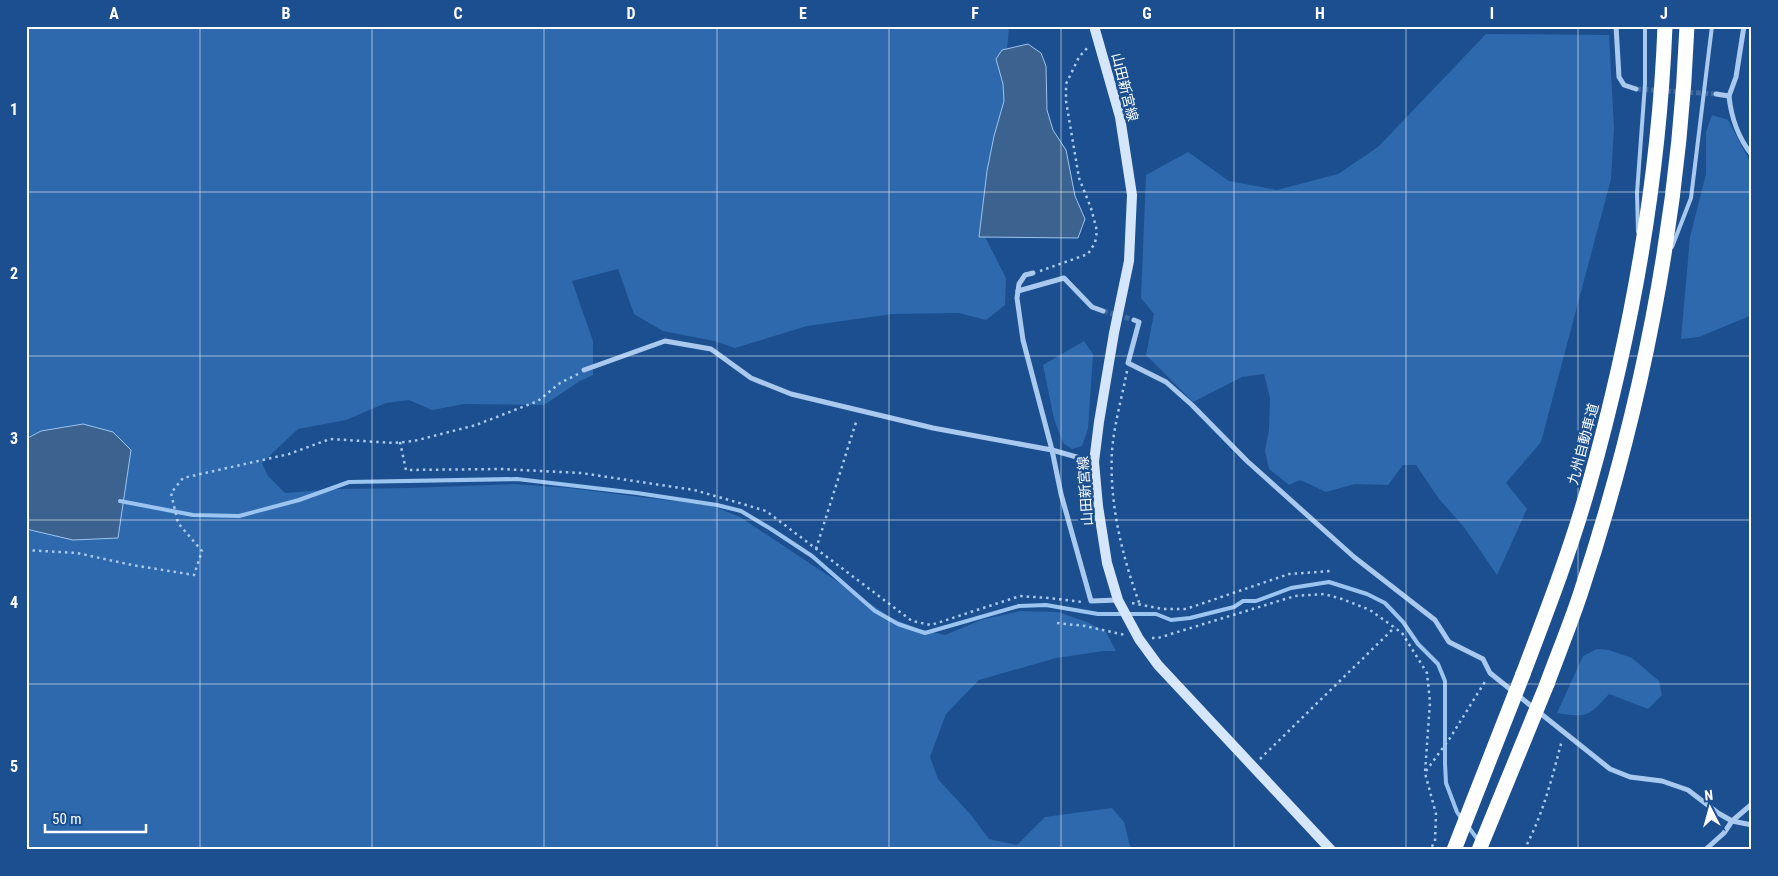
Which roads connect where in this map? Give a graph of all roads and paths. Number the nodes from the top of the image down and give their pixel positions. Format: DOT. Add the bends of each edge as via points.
graph roads {
  1 [pos="1094,26"];
  2 [pos="1616,26"];
  3 [pos="1645,26"];
  4 [pos="1665,26"];
  5 [pos="1687,26"];
  6 [pos="1712,26"];
  7 [pos="1744,26"];
  8 [pos="1099,41"];
  9 [pos="1636,89"];
  10 [pos="1716,94"];
  11 [pos="1729,96"];
  12 [pos="1752,155"];
  13 [pos="1638,271"];
  14 [pos="1034,273"];
  15 [pos="1661,273"];
  16 [pos="1018,291"];
  17 [pos="1102,311"];
  18 [pos="1134,320"];
  19 [pos="1128,363"];
  20 [pos="584,370"];
  21 [pos="860,410"];
  22 [pos="400,442"];
  23 [pos="1052,450"];
  24 [pos="1094,462"];
  25 [pos="816,549"];
  26 [pos="26,550"];
  27 [pos="1330,571"];
  28 [pos="1118,600"];
  29 [pos="1091,601"];
  30 [pos="1140,605"];
  31 [pos="1057,624"];
  32 [pos="1394,627"];
  33 [pos="1138,639"];
  34 [pos="1490,673"];
  35 [pos="1564,731"];
  36 [pos="1252,767"];
  37 [pos="1425,773"];
  38 [pos="1752,804"];
  39 [pos="1732,821"];
  40 [pos="1752,825"];
  41 [pos="1331,850"];
  42 [pos="1430,850"];
  43 [pos="1454,850"];
  44 [pos="1479,850"];
  45 [pos="1524,850"];
  46 [pos="1705,850"];
  1 -- 8 [label="main road, 山田新宮線"];
  2 -- 9 [label="street" via="1619,77 1624,86"];
  3 -- 13 [label="lane" via="1645,84 1637,193"];
  4 -- 13 [label="highway, 九州自動車道" via="1653,173"];
  5 -- 15 [label="highway" via="1675,174"];
  6 -- 15 [label="lane" via="1691,198"];
  7 -- 11 [label="street" via="1736,78"];
  8 -- 14 [label="path" via="1079,57 1066,84 1079,178 1097,231 1095,244 1088,254"];
  8 -- 24 [label="main road, 山田新宮線" via="1120,116 1132,195 1129,261 1114,332"];
  10 -- 11 [label="street"];
  11 -- 12 [label="street" via="1739,134"];
  13 -- 43 [label="highway, 九州自動車道, bridge" via="1618,371 1589,485 1559,580"];
  14 -- 16 [label="street" via="1025,275"];
  15 -- 44 [label="highway, bridge" via="1639,381 1580,595"];
  16 -- 17 [label="street" via="1064,278 1092,307"];
  16 -- 23 [label="street" via="1023,340"];
  18 -- 19 [label="street" via="1139,322"];
  19 -- 30 [label="path" via="1112,450 1112,476 1120,541"];
  19 -- 34 [label="street" via="1166,382 1246,460 1354,557 1434,620 1449,642 1483,660"];
  20 -- 21 [label="street" via="666,341 711,349 751,378 791,394"];
  20 -- 22 [label="path" via="560,383 538,401 476,425"];
  21 -- 23 [label="street" via="933,428"];
  21 -- 25 [label="path"];
  22 -- 25 [label="path" via="406,470 502,469 581,473 694,490 766,512"];
  22 -- 26 [label="path" via="330,439 289,454 183,478 171,492 178,522 202,551 194,575 77,554"];
  23 -- 24 [label="street"];
  23 -- 29 [label="street"];
  24 -- 28 [label="main road, 山田新宮線" via="1107,563"];
  25 -- 29 [label="path" via="912,621 931,625 1020,596 1080,603"];
  27 -- 30 [label="path" via="1289,574 1186,609"];
  28 -- 29 [label="street"];
  28 -- 30 [label="path"];
  28 -- 33 [label="main road, 山田新宮線"];
  31 -- 33 [label="path" via="1085,626"];
  32 -- 33 [label="path" via="1370,610 1324,594 1294,596 1158,638"];
  32 -- 36 [label="path"];
  32 -- 37 [label="path" via="1402,633 1427,673 1430,702"];
  33 -- 36 [label="main road, 山田新宮線"];
  34 -- 35 [label="street"];
  34 -- 37 [label="path"];
  35 -- 39 [label="street" via="1610,769 1630,777 1662,781 1688,790"];
  35 -- 45 [label="path" via="1546,803"];
  36 -- 41 [label="main road, 山田新宮線"];
  37 -- 42 [label="path" via="1436,814 1435,841"];
  38 -- 39 [label="street"];
  39 -- 40 [label="street"];
  39 -- 46 [label="street"];
}
